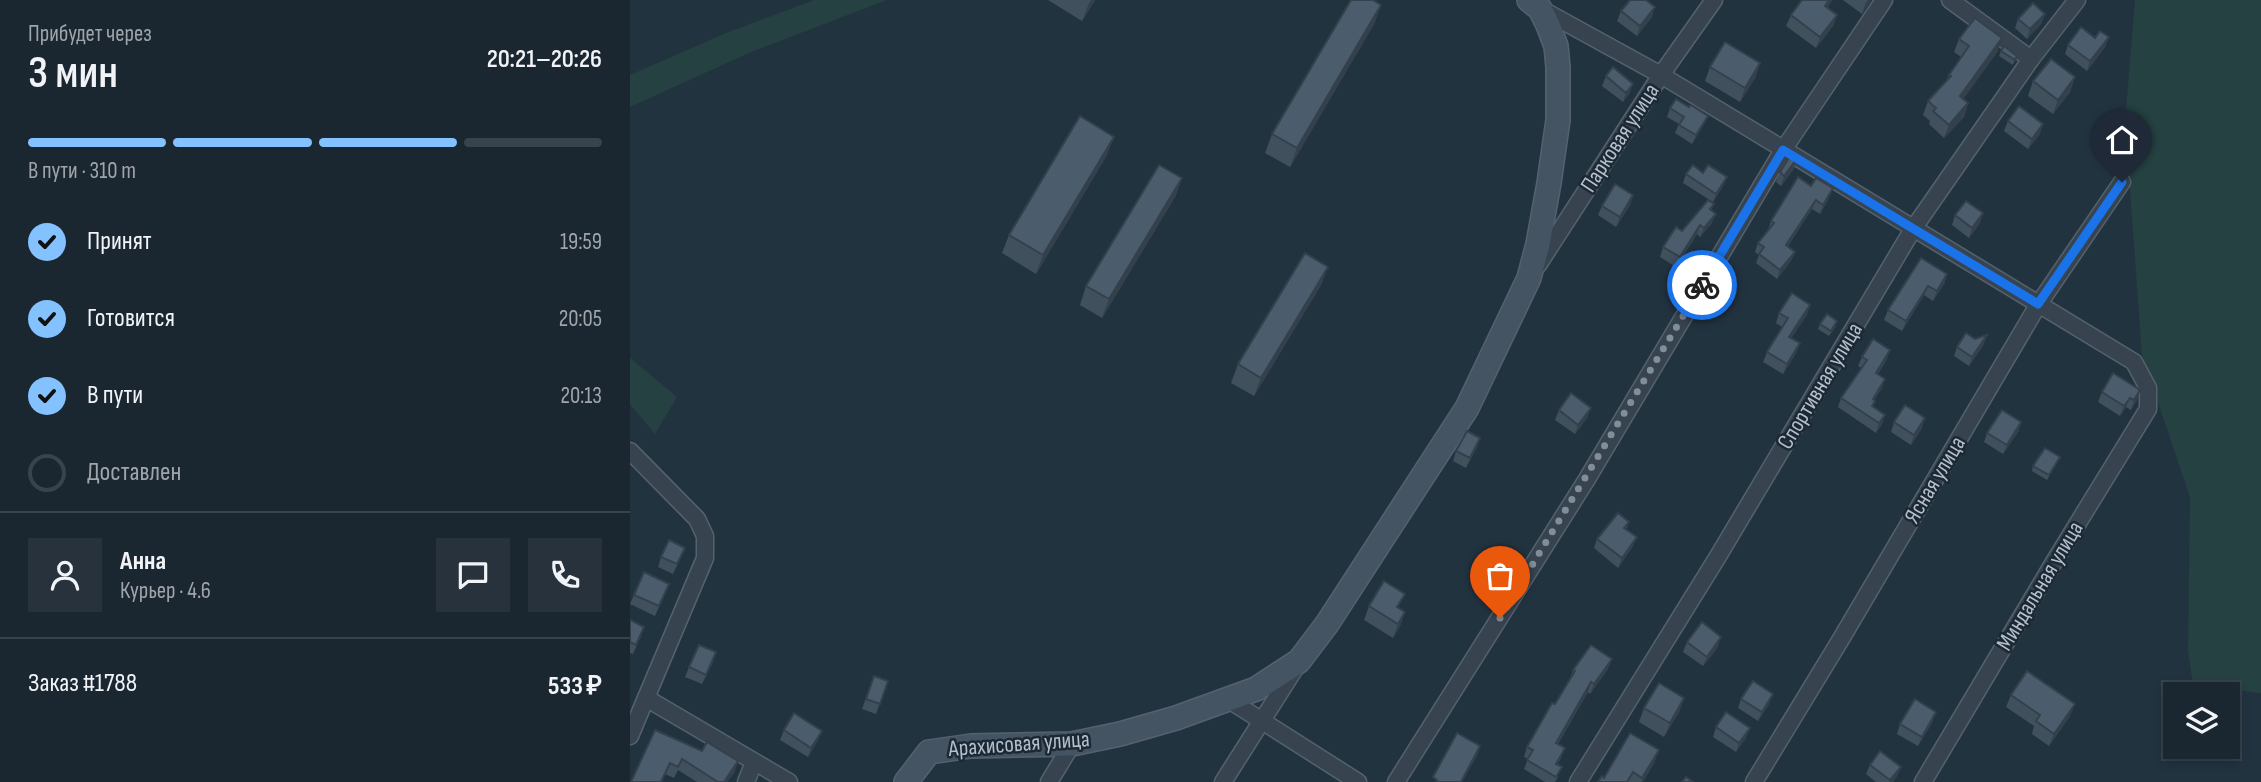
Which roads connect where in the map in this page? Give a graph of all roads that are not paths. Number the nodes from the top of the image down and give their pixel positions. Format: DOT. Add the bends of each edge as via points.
graph roads {
  1 [pos="1714,0"];
  2 [pos="1884,0"];
  3 [pos="1950,0"];
  4 [pos="2077,0"];
  5 [pos="1539,3"];
  6 [pos="2031,59"];
  7 [pos="1661,75"];
  8 [pos="1783,150"];
  9 [pos="2122,182"];
  10 [pos="1913,229"];
  11 [pos="1529,278"];
  12 [pos="2038,304"];
  13 [pos="630,451"];
  14 [pos="1299,662"];
  15 [pos="646,698"];
  16 [pos="1229,700"];
  17 [pos="1262,722"];
  18 [pos="630,736"];
  19 [pos="1072,744"];
  20 [pos="754,762"];
  21 [pos="746,782"];
  22 [pos="789,782"];
  23 [pos="906,782"];
  24 [pos="1049,782"];
  25 [pos="1223,782"];
  26 [pos="1357,782"];
  27 [pos="1395,782"];
  28 [pos="1578,782"];
  29 [pos="1754,782"];
  30 [pos="1923,782"];
  1 -- 7 [label="street, Парковая улица"];
  2 -- 8 [label="street"];
  3 -- 6 [label="street"];
  4 -- 6 [label="street, Спортивная улица"];
  5 -- 7 [label="street"];
  5 -- 11 [label="street" via="1556,46 1558,120 1545,211"];
  6 -- 10 [label="street, Спортивная улица"];
  7 -- 8 [label="street"];
  7 -- 11 [label="street, Парковая улица"];
  8 -- 10 [label="street"];
  8 -- 27 [label="street" via="1587,479"];
  9 -- 12 [label="street, Ясная улица"];
  10 -- 12 [label="street"];
  10 -- 28 [label="street, Спортивная улица"];
  11 -- 14 [label="street" via="1467,408"];
  12 -- 29 [label="street, Ясная улица"];
  12 -- 30 [label="street, Миндальная улица" via="2134,362 2148,388 2148,409"];
  13 -- 15 [label="street" via="696,519 705,536 705,558"];
  14 -- 16 [label="street, Арахисовая улица" via="1264,685"];
  14 -- 17 [label="street"];
  15 -- 18 [label="street"];
  15 -- 20 [label="street"];
  16 -- 17 [label="street"];
  16 -- 19 [label="street, Арахисовая улица"];
  17 -- 25 [label="street"];
  17 -- 26 [label="street"];
  19 -- 23 [label="street, Арахисовая улица" via="971,746 929,752"];
  19 -- 24 [label="street"];
  20 -- 21 [label="street"];
  20 -- 22 [label="street"];
}
